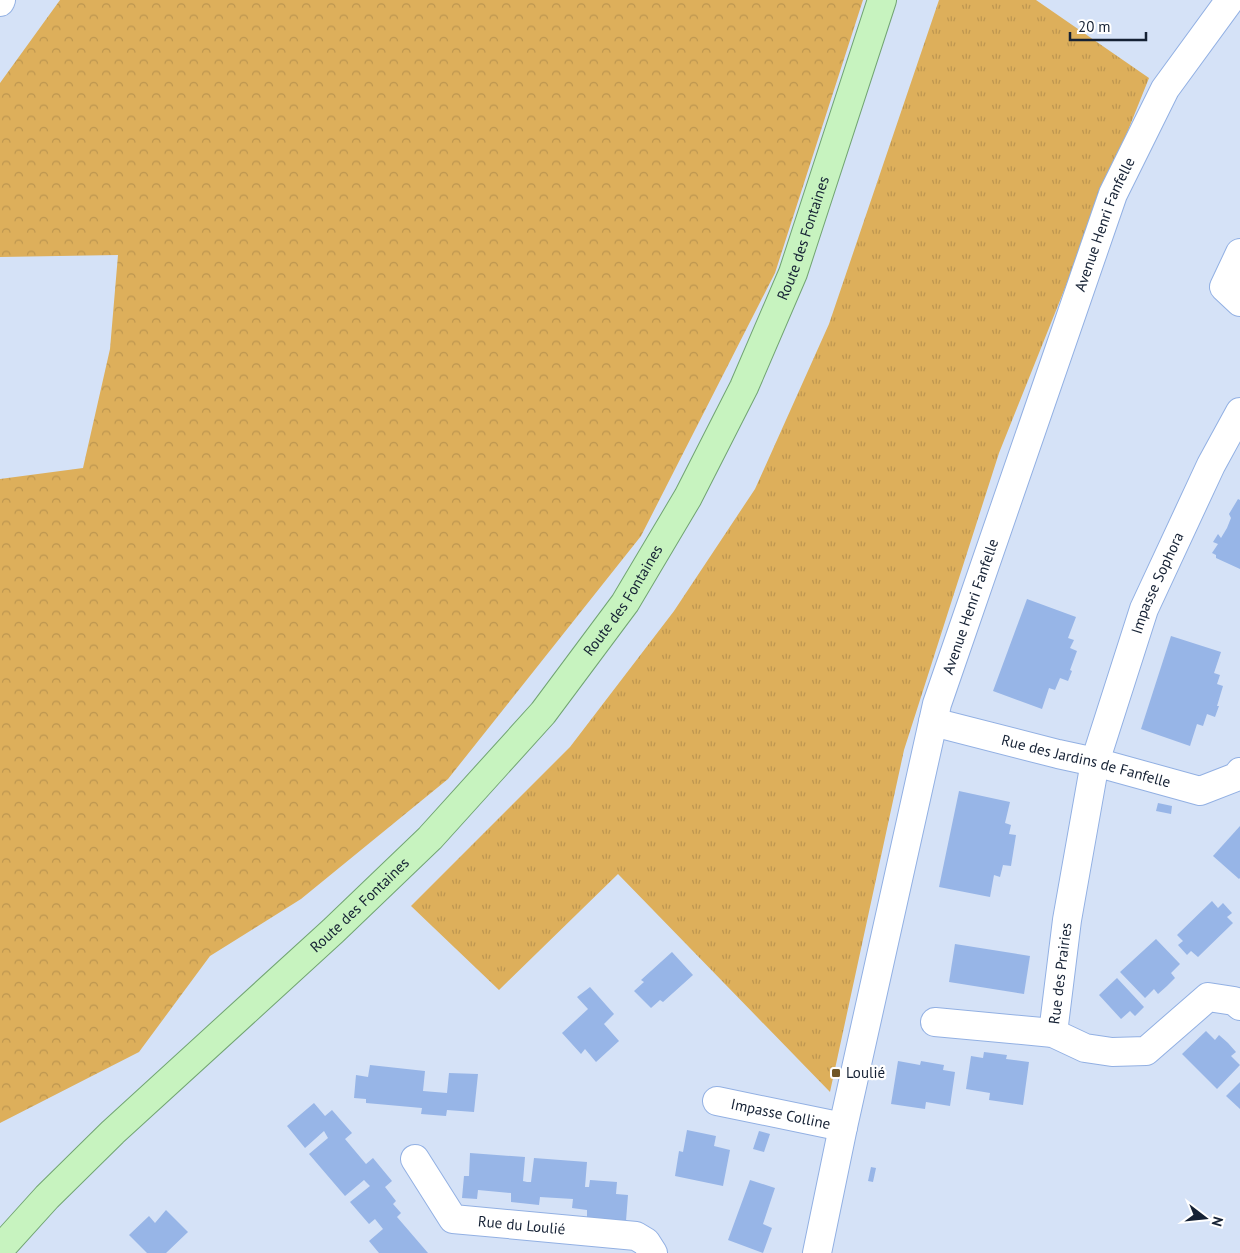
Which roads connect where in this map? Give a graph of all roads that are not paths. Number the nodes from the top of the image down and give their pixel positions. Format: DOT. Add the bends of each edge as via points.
graph roads {
  1 [pos="882,0"];
  2 [pos="1230,0"];
  3 [pos="1240,253"];
  4 [pos="1240,302"];
  5 [pos="1240,412"];
  6 [pos="933,722"];
  7 [pos="1095,762"];
  8 [pos="1239,776"];
  9 [pos="1240,1006"];
  10 [pos="935,1022"];
  11 [pos="1053,1033"];
  12 [pos="717,1101"];
  13 [pos="843,1127"];
  14 [pos="415,1159"];
  15 [pos="0,1249"];
  16 [pos="653,1253"];
  17 [pos="817,1253"];
  1 -- 15 [label="main road, Route des Fontaines" via="793,273 748,378 688,497 625,603 543,713 430,838 47,1197"];
  2 -- 6 [label="street, Avenue Henri Fanfelle" via="1165,89 1113,194"];
  3 -- 4 [label="street" via="1224,287"];
  5 -- 7 [label="street, Impasse Sophora" via="1211,464 1144,609"];
  6 -- 7 [label="street, Rue des Jardins de Fanfelle"];
  6 -- 13 [label="street, Avenue Henri Fanfelle"];
  7 -- 8 [label="street, Rue des Jardins de Fanfelle" via="1200,791"];
  7 -- 11 [label="street, Rue des Prairies" via="1067,920"];
  9 -- 11 [label="street, Rue des Prairies" via="1234,1001 1208,997 1146,1051 1112,1052 1086,1048"];
  10 -- 11 [label="street"];
  12 -- 13 [label="street, Impasse Colline"];
  13 -- 17 [label="street, Avenue Henri Fanfelle"];
  14 -- 16 [label="street, Rue du Loulié" via="453,1219 636,1236 646,1242"];
}
